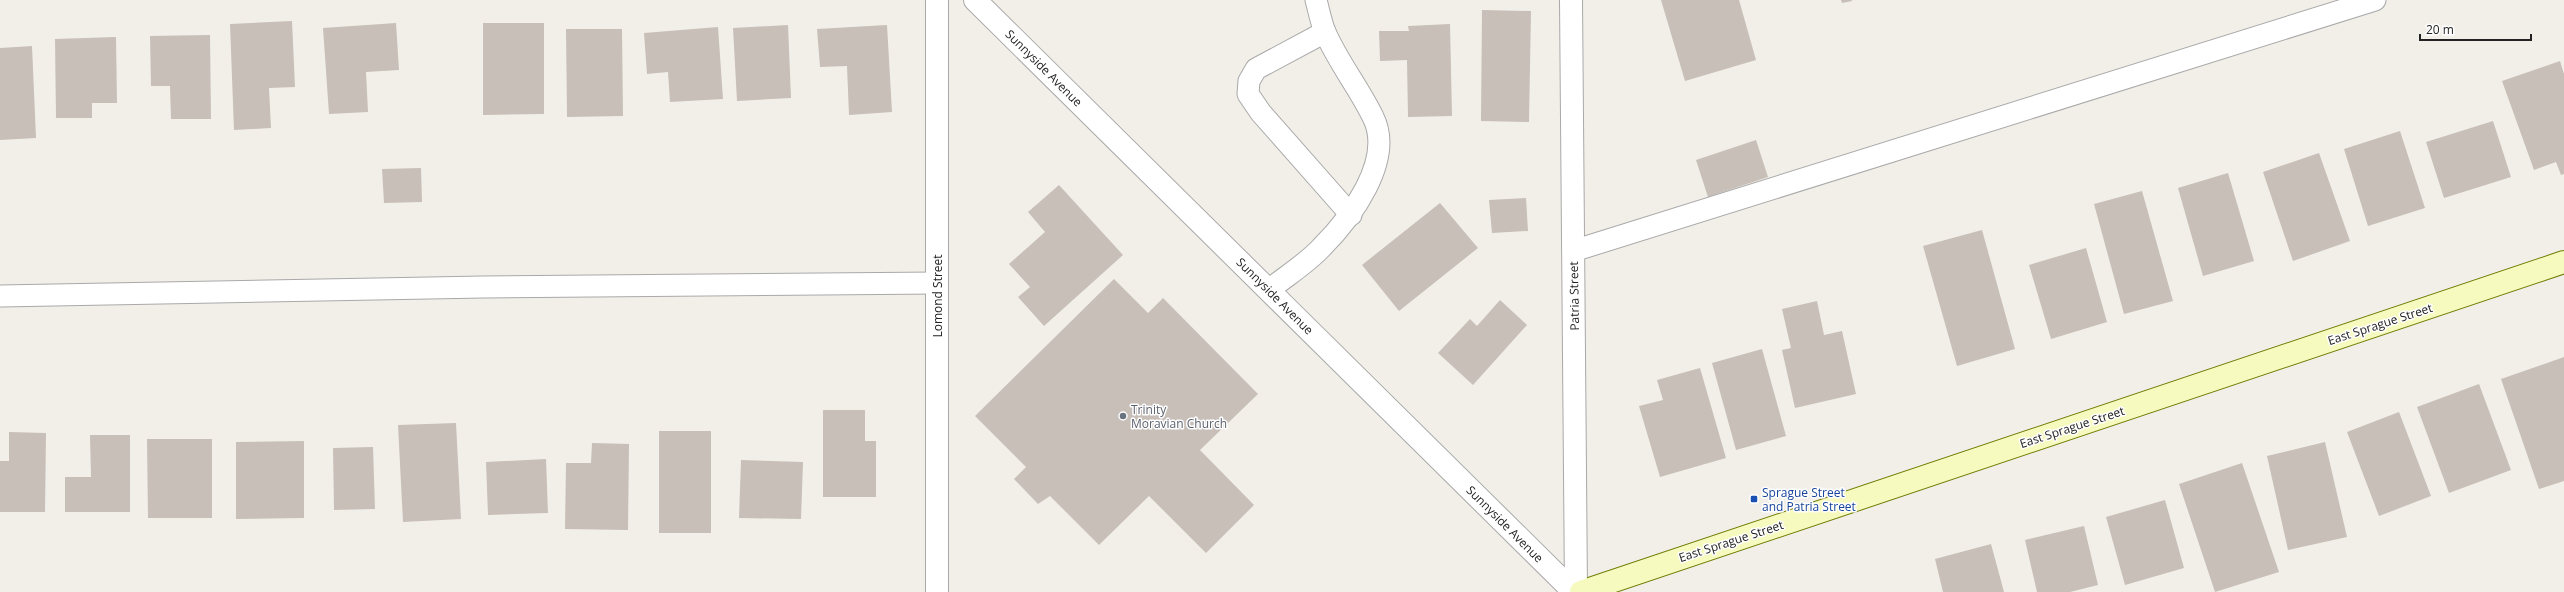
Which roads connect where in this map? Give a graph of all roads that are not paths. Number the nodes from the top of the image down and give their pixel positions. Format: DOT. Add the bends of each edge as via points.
graph roads {
  1 [pos="937,0"];
  2 [pos="975,0"];
  3 [pos="1316,0"];
  4 [pos="1571,0"];
  5 [pos="2375,0"];
  6 [pos="1325,32"];
  7 [pos="1351,215"];
  8 [pos="1574,251"];
  9 [pos="2564,262"];
  10 [pos="937,283"];
  11 [pos="1269,290"];
  12 [pos="0,296"];
  13 [pos="937,592"];
  14 [pos="1575,592"];
  15 [pos="1581,592"];
  1 -- 10 [label="street, Lomond Street"];
  2 -- 11 [label="street, Sunnyside Avenue"];
  3 -- 6 [label="lane"];
  4 -- 8 [label="street, Patria Street"];
  5 -- 8 [label="lane"];
  6 -- 7 [label="lane" via="1374,118 1379,142 1375,163 1365,190"];
  6 -- 7 [label="lane" via="1256,69 1249,81 1248,94 1261,113"];
  7 -- 11 [label="lane" via="1320,249"];
  8 -- 14 [label="street, Patria Street"];
  9 -- 15 [label="main road, East Sprague Street"];
  10 -- 12 [label="lane" via="483,287"];
  10 -- 13 [label="street, Lomond Street"];
  11 -- 14 [label="street, Sunnyside Avenue"];
}
